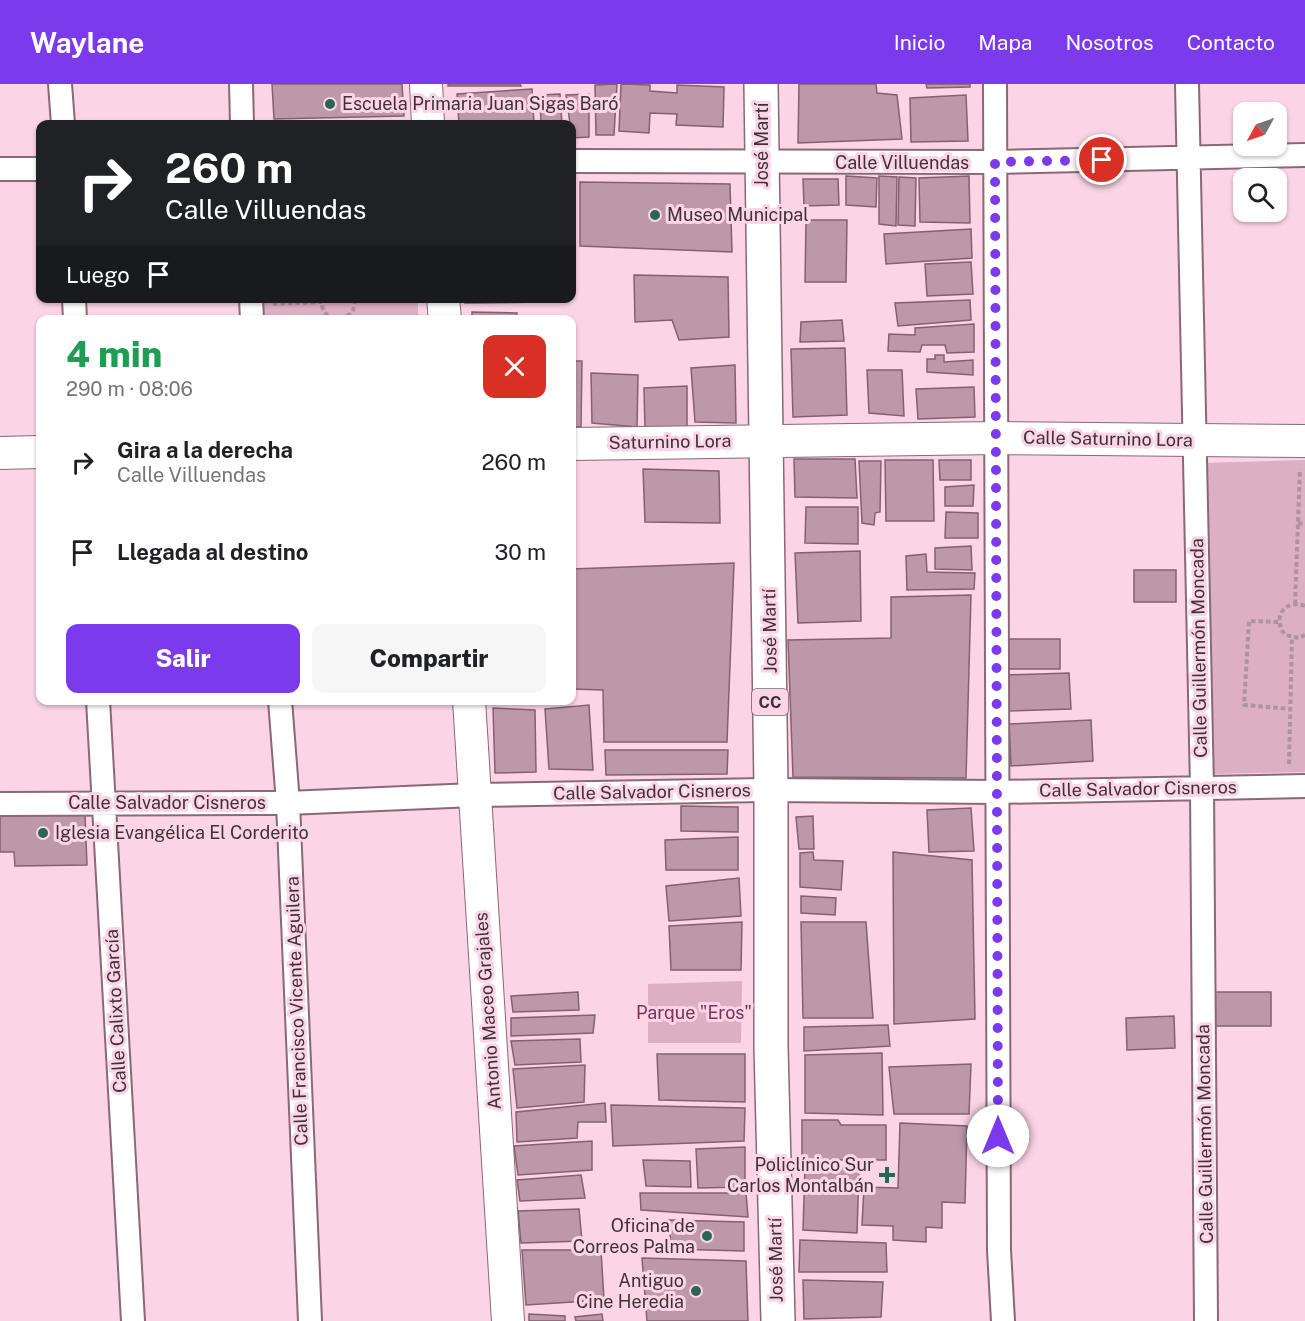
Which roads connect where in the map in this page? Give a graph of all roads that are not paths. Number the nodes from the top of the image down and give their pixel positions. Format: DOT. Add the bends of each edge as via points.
graph roads {
  1 [pos="60,84"];
  2 [pos="241,84"];
  3 [pos="426,84"];
  4 [pos="761,84"];
  5 [pos="995,84"];
  6 [pos="1186,84"];
  7 [pos="63,120"];
  8 [pos="242,120"];
  9 [pos="428,120"];
  10 [pos="1305,155"];
  11 [pos="1188,158"];
  12 [pos="576,161"];
  13 [pos="995,162"];
  14 [pos="761,163"];
  15 [pos="0,169"];
  16 [pos="36,169"];
  17 [pos="996,438"];
  18 [pos="1194,440"];
  19 [pos="768,441"];
  20 [pos="1303,441"];
  21 [pos="576,444"];
  22 [pos="36,452"];
  23 [pos="0,453"];
  24 [pos="98,705"];
  25 [pos="280,705"];
  26 [pos="469,705"];
  27 [pos="1297,785"];
  28 [pos="1202,788"];
  29 [pos="771,790"];
  30 [pos="997,792"];
  31 [pos="474,795"];
  32 [pos="105,802"];
  33 [pos="288,803"];
  34 [pos="0,804"];
  35 [pos="133,1321"];
  36 [pos="310,1321"];
  37 [pos="508,1321"];
  38 [pos="778,1321"];
  39 [pos="1003,1321"];
  40 [pos="1206,1321"];
  1 -- 7 [label="street"];
  2 -- 8 [label="street"];
  3 -- 9 [label="street"];
  4 -- 14 [label="main road, José Martí / CC"];
  5 -- 13 [label="street"];
  6 -- 11 [label="street, Calle Guillermón Moncada"];
  10 -- 11 [label="street, Calle Villuendas"];
  11 -- 13 [label="street, Calle Villuendas"];
  11 -- 18 [label="street, Calle Guillermón Moncada"];
  12 -- 14 [label="street, Calle Villuendas"];
  13 -- 14 [label="street, Calle Villuendas"];
  13 -- 17 [label="street"];
  14 -- 19 [label="main road, José Martí / CC"];
  15 -- 16 [label="street"];
  17 -- 18 [label="street, Calle Saturnino Lora"];
  17 -- 19 [label="street, Calle Saturnino Lora"];
  17 -- 30 [label="street"];
  18 -- 20 [label="street, Calle Saturnino Lora"];
  18 -- 28 [label="street, Calle Guillermón Moncada"];
  19 -- 21 [label="street, Saturnino Lora"];
  19 -- 29 [label="main road, José Martí / CC"];
  22 -- 23 [label="street"];
  24 -- 32 [label="street, Calle Calixto García"];
  25 -- 33 [label="street, Calle Francisco Vicente Aguilera"];
  26 -- 31 [label="street, Antonio Maceo Grajales"];
  27 -- 28 [label="street, Calle Salvador Cisneros"];
  28 -- 30 [label="street, Calle Salvador Cisneros"];
  28 -- 40 [label="street, Calle Guillermón Moncada"];
  29 -- 30 [label="street, Calle Salvador Cisneros"];
  29 -- 31 [label="street, Calle Salvador Cisneros"];
  29 -- 38 [label="main road, José Martí / CC" via="771,1047"];
  30 -- 39 [label="street" via="999,1250"];
  31 -- 33 [label="street, Calle Salvador Cisneros"];
  31 -- 37 [label="street, Antonio Maceo Grajales"];
  32 -- 33 [label="street, Calle Salvador Cisneros"];
  32 -- 34 [label="street, Calle Salvador Cisneros"];
  32 -- 35 [label="street, Calle Calixto García"];
  33 -- 36 [label="street, Calle Francisco Vicente Aguilera"];
}
